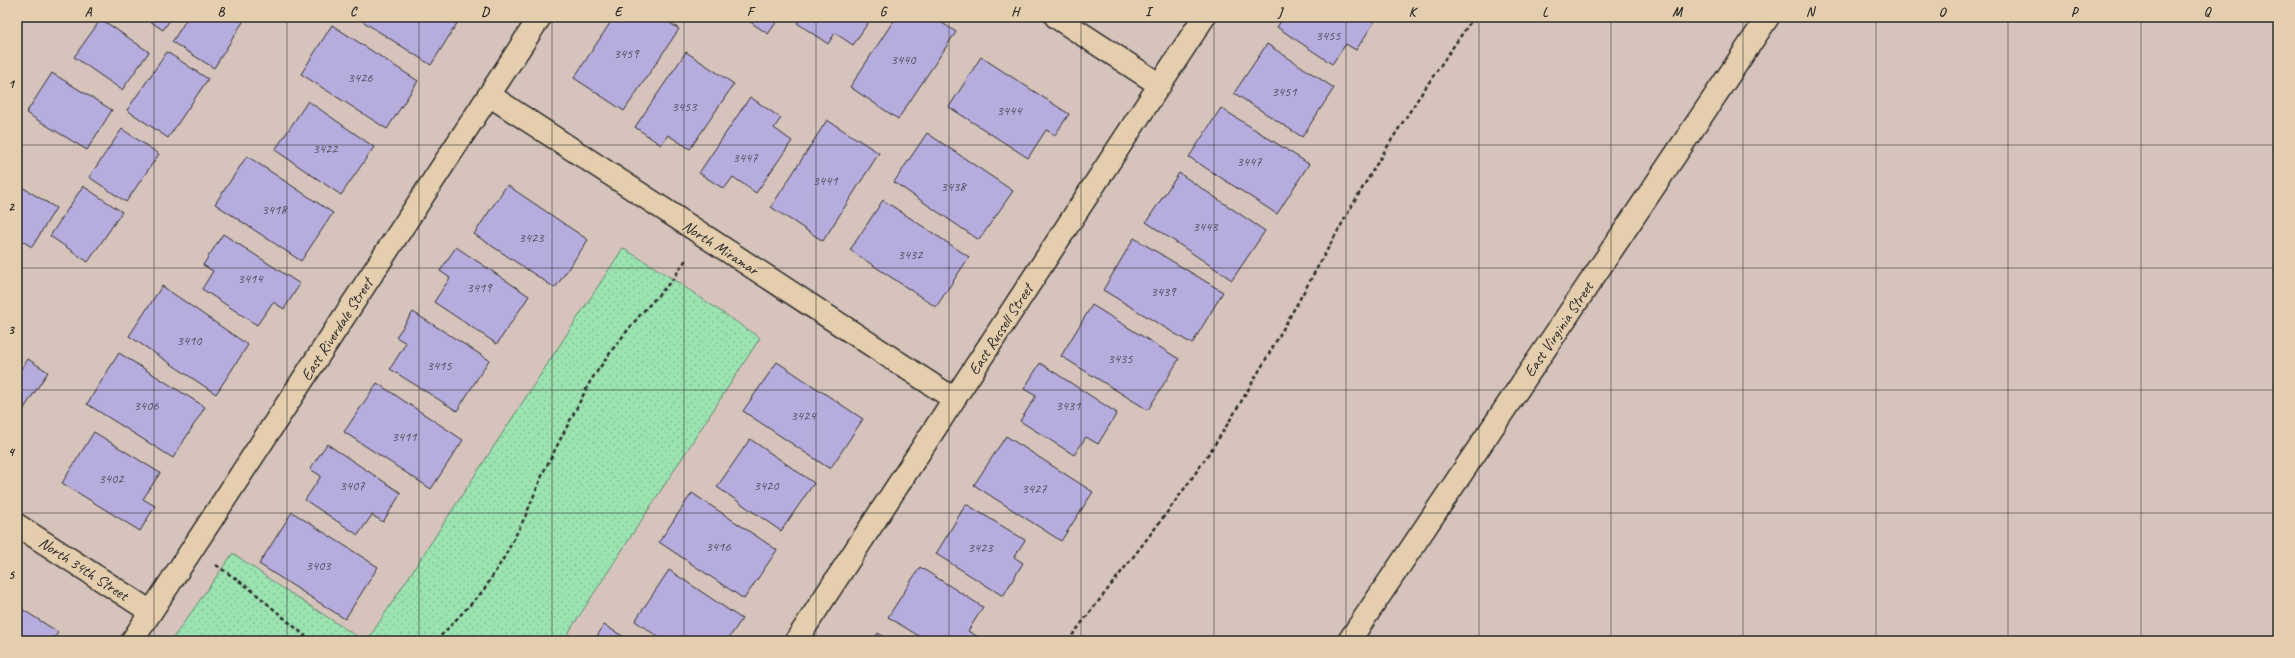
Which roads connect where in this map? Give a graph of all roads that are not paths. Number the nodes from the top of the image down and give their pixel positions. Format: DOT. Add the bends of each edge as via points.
graph roads {
  1 [pos="540,17"];
  2 [pos="1056,17"];
  3 [pos="1204,17"];
  4 [pos="1768,17"];
  5 [pos="1160,85"];
  6 [pos="489,95"];
  7 [pos="954,399"];
  8 [pos="17,525"];
  9 [pos="151,612"];
  10 [pos="132,641"];
  11 [pos="796,641"];
  12 [pos="1349,641"];
  1 -- 6 [label="street, East Riverdale Street"];
  2 -- 5 [label="street"];
  3 -- 5 [label="street, East Russell Street"];
  4 -- 12 [label="street, East Virginia Street"];
  5 -- 7 [label="street, East Russell Street"];
  6 -- 7 [label="street, North Miramar"];
  6 -- 9 [label="street, East Riverdale Street"];
  7 -- 11 [label="street, East Russell Street"];
  8 -- 9 [label="street, North 34th Street"];
  9 -- 10 [label="street, East Riverdale Street"];
}
